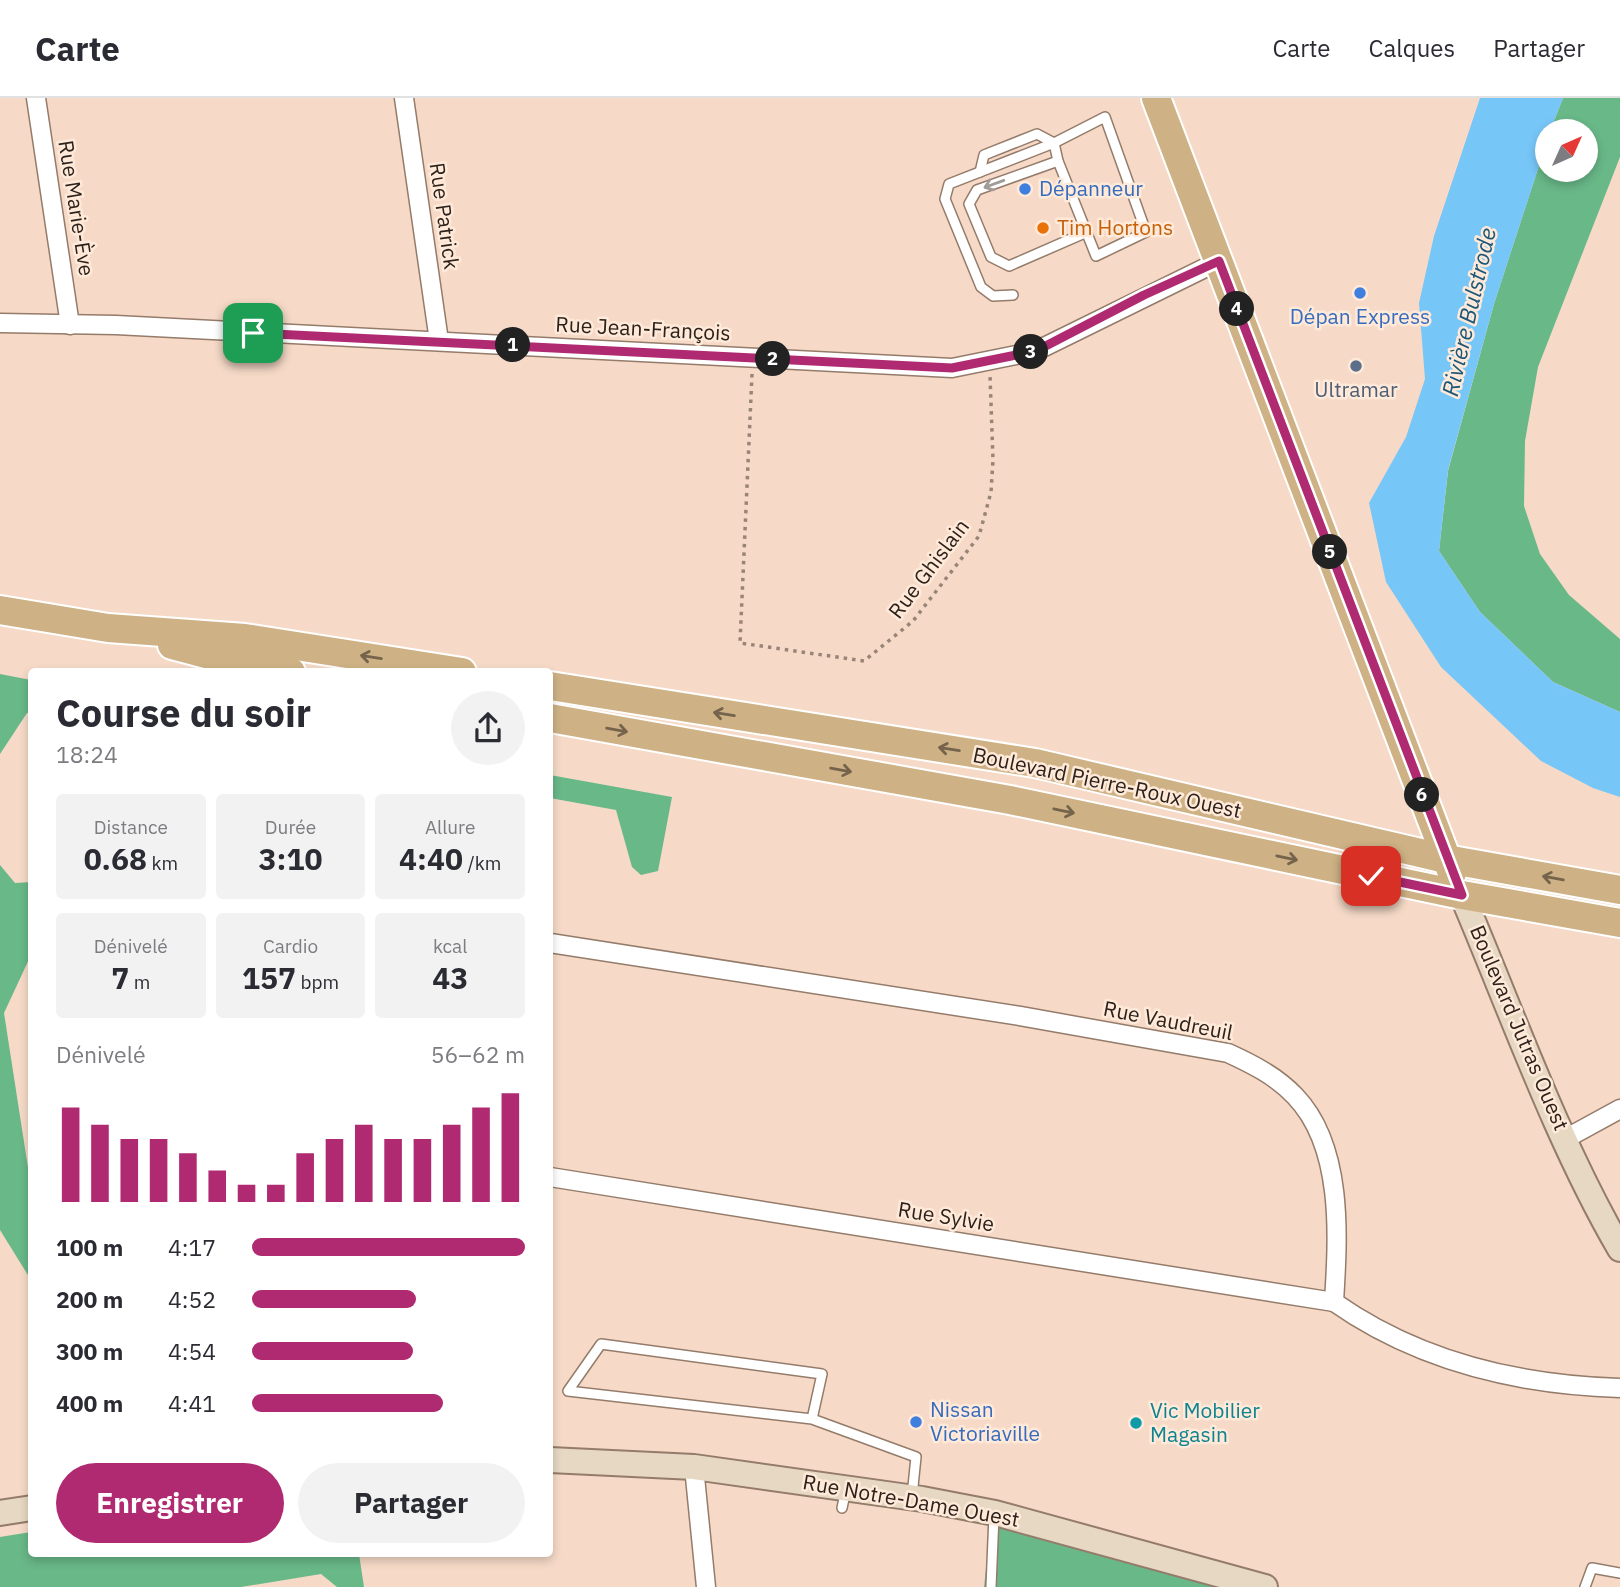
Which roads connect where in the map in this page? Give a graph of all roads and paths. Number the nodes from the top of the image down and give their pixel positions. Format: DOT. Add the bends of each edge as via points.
graph roads {
  1 [pos="36,98"];
  2 [pos="404,98"];
  3 [pos="1156,98"];
  4 [pos="1054,143"];
  5 [pos="1058,161"];
  6 [pos="979,172"];
  7 [pos="1087,232"];
  8 [pos="1219,261"];
  9 [pos="1013,295"];
  10 [pos="0,323"];
  11 [pos="70,325"];
  12 [pos="439,341"];
  13 [pos="752,358"];
  14 [pos="989,362"];
  15 [pos="0,610"];
  16 [pos="108,628"];
  17 [pos="268,668"];
  18 [pos="436,668"];
  19 [pos="553,686"];
  20 [pos="553,719"];
  21 [pos="1446,859"];
  22 [pos="1620,890"];
  23 [pos="1462,895"];
  24 [pos="1620,923"];
  25 [pos="553,943"];
  26 [pos="1620,1109"];
  27 [pos="1565,1139"];
  28 [pos="553,1177"];
  29 [pos="1620,1249"];
  30 [pos="1334,1302"];
  31 [pos="1620,1388"];
  32 [pos="812,1419"];
  33 [pos="553,1460"];
  34 [pos="694,1466"];
  35 [pos="911,1497"];
  36 [pos="28,1509"];
  37 [pos="0,1513"];
  38 [pos="995,1513"];
  39 [pos="1620,1573"];
  40 [pos="1254,1585"];
  41 [pos="706,1587"];
  42 [pos="990,1587"];
  43 [pos="1585,1587"];
  1 -- 11 [label="street, Rue Marie-Ève"];
  2 -- 12 [label="street, Rue Patrick"];
  3 -- 8 [label="main road, Boulevard Jutras Ouest"];
  4 -- 5 [label="lane"];
  4 -- 6 [label="lane"];
  4 -- 6 [label="lane" via="1037,134 984,155"];
  4 -- 7 [label="lane" via="1105,117 1146,232 1096,256"];
  5 -- 7 [label="lane"];
  5 -- 7 [label="lane, one-way" via="977,190 969,204 991,257 1009,266"];
  6 -- 9 [label="lane" via="949,184 945,199 981,287 993,296"];
  8 -- 14 [label="street, Rue Jean-François" via="1036,351"];
  8 -- 21 [label="main road, Boulevard Jutras Ouest"];
  10 -- 11 [label="street, Rue Jean-François"];
  11 -- 12 [label="street, Rue Jean-François"];
  12 -- 13 [label="street, Rue Jean-François"];
  13 -- 14 [label="street, Rue Jean-François" via="952,368"];
  13 -- 14 [label="path, Rue Ghislain" via="740,643 864,661 913,621 979,536 991,492 993,460"];
  15 -- 16 [label="main road"];
  16 -- 17 [label="main road"];
  18 -- 16 [label="main road, one-way" via="245,638"];
  21 -- 19 [label="main road, Boulevard Pierre-Roux Ouest, one-way" via="1035,763"];
  20 -- 23 [label="main road, Boulevard Pierre-Roux Ouest, one-way" via="1010,800"];
  22 -- 21 [label="main road, Boulevard Pierre-Roux Ouest, one-way"];
  21 -- 23 [label="main road, Boulevard Jutras Ouest"];
  23 -- 24 [label="main road, Boulevard Pierre-Roux Ouest"];
  23 -- 27 [label="street, Boulevard Jutras Ouest"];
  25 -- 30 [label="street, Rue Vaudreuil" via="1020,1016 1228,1053 1259,1067 1296,1097 1317,1130 1331,1173 1336,1223"];
  26 -- 27 [label="street"];
  27 -- 29 [label="street, Boulevard Jutras Ouest"];
  28 -- 30 [label="street, Rue Sylvie"];
  30 -- 31 [label="street" via="1402,1343 1452,1361 1508,1376"];
  32 -- 32 [label="lane" via="744,1411 568,1391 601,1345 822,1374"];
  32 -- 35 [label="lane" via="916,1457"];
  33 -- 34 [label="street, Rue Notre-Dame Ouest"];
  34 -- 35 [label="street, Rue Notre-Dame Ouest" via="844,1498"];
  34 -- 41 [label="street"];
  35 -- 38 [label="street, Rue Notre-Dame Ouest"];
  36 -- 37 [label="street"];
  38 -- 40 [label="street, Rue Notre-Dame Ouest"];
  38 -- 42 [label="lane"];
  39 -- 43 [label="lane" via="1592,1568"];
}
